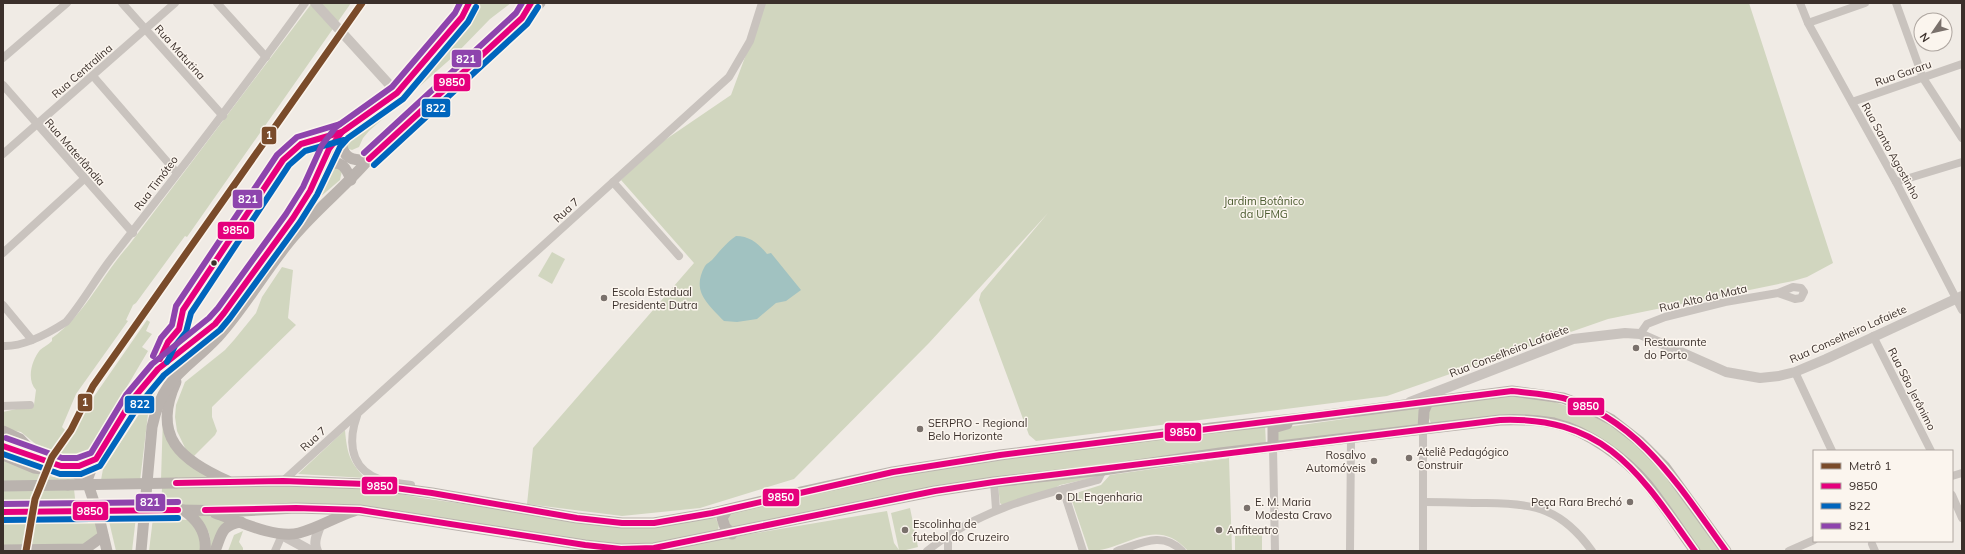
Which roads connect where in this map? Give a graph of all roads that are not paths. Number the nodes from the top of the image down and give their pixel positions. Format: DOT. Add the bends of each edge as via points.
graph roads {
  1 [pos="67,3"];
  2 [pos="122,3"];
  3 [pos="175,3"];
  4 [pos="217,3"];
  5 [pos="305,3"];
  6 [pos="315,3"];
  7 [pos="469,3"];
  8 [pos="530,3"];
  9 [pos="540,3"];
  10 [pos="762,3"];
  11 [pos="1800,3"];
  12 [pos="1865,3"];
  13 [pos="1896,3"];
  14 [pos="522,18"];
  15 [pos="1808,23"];
  16 [pos="146,30"];
  17 [pos="266,57"];
  18 [pos="3,58"];
  19 [pos="1962,64"];
  20 [pos="93,76"];
  21 [pos="1923,78"];
  22 [pos="3,85"];
  23 [pos="397,93"];
  24 [pos="1852,102"];
  25 [pos="223,116"];
  26 [pos="36,125"];
  27 [pos="342,132"];
  28 [pos="1962,138"];
  29 [pos="3,154"];
  30 [pos="369,159"];
  31 [pos="1962,162"];
  32 [pos="321,170"];
  33 [pos="177,173"];
  34 [pos="84,179"];
  35 [pos="351,180"];
  36 [pos="613,182"];
  37 [pos="1896,182"];
  38 [pos="133,233"];
  39 [pos="3,253"];
  40 [pos="679,256"];
  41 [pos="1778,293"];
  42 [pos="1959,297"];
  43 [pos="3,304"];
  44 [pos="1962,310"];
  45 [pos="1640,334"];
  46 [pos="1873,336"];
  47 [pos="32,340"];
  48 [pos="3,346"];
  49 [pos="182,370"];
  50 [pos="1796,372"];
  51 [pos="1440,390"];
  52 [pos="1427,404"];
  53 [pos="30,405"];
  54 [pos="3,406"];
  55 [pos="1401,406"];
  56 [pos="358,414"];
  57 [pos="1312,417"];
  58 [pos="344,426"];
  59 [pos="1423,429"];
  60 [pos="3,431"];
  61 [pos="352,435"];
  62 [pos="1351,438"];
  63 [pos="3,446"];
  64 [pos="1274,447"];
  65 [pos="1832,450"];
  66 [pos="1930,450"];
  67 [pos="3,455"];
  68 [pos="96,458"];
  69 [pos="39,459"];
  70 [pos="1103,470"];
  71 [pos="87,481"];
  72 [pos="283,481"];
  73 [pos="994,482"];
  74 [pos="232,483"];
  75 [pos="3,486"];
  76 [pos="1063,489"];
  77 [pos="432,493"];
  78 [pos="1953,497"];
  79 [pos="1424,502"];
  80 [pos="181,510"];
  81 [pos="205,510"];
  82 [pos="360,510"];
  83 [pos="727,510"];
  84 [pos="996,510"];
  85 [pos="3,512"];
  86 [pos="712,514"];
  87 [pos="1962,518"];
  88 [pos="241,522"];
  89 [pos="320,526"];
  90 [pos="143,534"];
  91 [pos="732,534"];
  92 [pos="282,535"];
  93 [pos="103,536"];
  94 [pos="716,536"];
  95 [pos="948,537"];
  96 [pos="1813,540"];
  97 [pos="3,550"];
  98 [pos="107,551"];
  99 [pos="141,551"];
  100 [pos="145,551"];
  101 [pos="205,551"];
  102 [pos="215,551"];
  103 [pos="274,551"];
  104 [pos="311,551"];
  105 [pos="317,551"];
  106 [pos="927,551"];
  107 [pos="948,551"];
  108 [pos="1083,551"];
  109 [pos="1117,551"];
  110 [pos="1182,551"];
  111 [pos="1275,551"];
  112 [pos="1350,551"];
  113 [pos="1423,551"];
  114 [pos="1592,551"];
  115 [pos="1695,551"];
  116 [pos="1726,551"];
  117 [pos="1789,551"];
  1 -- 18 [label="street"];
  2 -- 16 [label="street, Rua Matutina"];
  3 -- 16 [label="street, Rua Centralina"];
  4 -- 17 [label="street"];
  5 -- 17 [label="street, Rua Timóteo"];
  6 -- 23 [label="street"];
  7 -- 23 [label="main road" via="462,17"];
  8 -- 14 [label="main road"];
  9 -- 14 [label="main road"];
  10 -- 36 [label="street, Rua 7" via="750,41 730,77"];
  11 -- 15 [label="street, Rua Santo Agostinho"];
  12 -- 15 [label="street"];
  13 -- 21 [label="street"];
  14 -- 30 [label="main road"];
  15 -- 24 [label="street, Rua Santo Agostinho"];
  16 -- 20 [label="street, Rua Centralina"];
  16 -- 25 [label="street, Rua Matutina"];
  17 -- 25 [label="street, Rua Timóteo"];
  19 -- 21 [label="street, Rua Gararu"];
  20 -- 26 [label="street, Rua Centralina"];
  20 -- 33 [label="street"];
  21 -- 24 [label="street, Rua Gararu"];
  21 -- 28 [label="street"];
  22 -- 26 [label="street, Rua Materlândia"];
  23 -- 27 [label="main road"];
  24 -- 37 [label="street, Rua Santo Agostinho"];
  25 -- 33 [label="street, Rua Timóteo"];
  26 -- 29 [label="street, Rua Centralina"];
  26 -- 34 [label="street, Rua Materlândia"];
  27 -- 30 [label="main road" via="341,147 347,156 361,160"];
  27 -- 32 [label="main road" via="329,149"];
  30 -- 35 [label="main road"];
  31 -- 37 [label="street"];
  32 -- 35 [label="main road" via="334,163 342,164"];
  32 -- 68 [label="main road" via="293,218 224,313 215,324 158,369 132,400"];
  33 -- 38 [label="street, Rua Timóteo"];
  34 -- 38 [label="street, Rua Materlândia"];
  34 -- 39 [label="street"];
  35 -- 49 [label="main road" via="295,235 218,337"];
  36 -- 40 [label="street"];
  36 -- 56 [label="street, Rua 7"];
  37 -- 42 [label="street, Rua Santo Agostinho"];
  38 -- 47 [label="street, Rua Timóteo" via="113,256 66,322"];
  41 -- 45 [label="street, Rua Alto da Mata" via="1665,316 1647,324"];
  42 -- 44 [label="street, Rua Santo Agostinho"];
  42 -- 46 [label="street, Rua Conselheiro Lafaiete"];
  43 -- 47 [label="street"];
  45 -- 50 [label="street, Rua Conselheiro Lafaiete" via="1726,372 1760,378"];
  45 -- 51 [label="street, Rua Conselheiro Lafaiete" via="1625,333 1573,339"];
  46 -- 50 [label="street, Rua Conselheiro Lafaiete"];
  46 -- 66 [label="street, Rua São Jerônimo"];
  47 -- 48 [label="street, Rua Timóteo" via="10,347"];
  49 -- 74 [label="main road" via="168,404 167,420 171,437 184,457"];
  49 -- 90 [label="main road" via="168,384 156,410 152,427"];
  50 -- 65 [label="street"];
  51 -- 52 [label="street"];
  51 -- 55 [label="street, Rua Conselheiro Lafaiete"];
  52 -- 55 [label="main road"];
  52 -- 59 [label="main road"];
  52 -- 116 [label="main road" via="1512,391 1563,398 1589,408 1612,420 1653,452"];
  53 -- 54 [label="street"];
  55 -- 57 [label="main road"];
  56 -- 58 [label="street, Rua 7"];
  56 -- 61 [label="street"];
  57 -- 64 [label="main road" via="1303,423 1274,427"];
  57 -- 83 [label="main road" via="1000,455 893,472"];
  58 -- 61 [label="street"];
  58 -- 72 [label="street, Rua 7"];
  59 -- 62 [label="main road"];
  59 -- 79 [label="street"];
  59 -- 115 [label="main road" via="1528,419 1556,424 1591,438 1618,455 1637,473"];
  60 -- 69 [label="main road" via="20,439"];
  61 -- 77 [label="street" via="355,457 365,471 373,476 420,487"];
  62 -- 64 [label="main road"];
  62 -- 112 [label="street"];
  63 -- 69 [label="main road"];
  64 -- 70 [label="main road"];
  64 -- 111 [label="street"];
  67 -- 71 [label="main road" via="34,468 75,473"];
  68 -- 69 [label="main road" via="78,466 61,466"];
  68 -- 71 [label="main road"];
  70 -- 73 [label="main road"];
  70 -- 76 [label="street" via="1098,480"];
  71 -- 93 [label="main road"];
  72 -- 74 [label="main road"];
  72 -- 77 [label="main road" via="366,484"];
  73 -- 84 [label="street"];
  73 -- 91 [label="main road" via="815,514"];
  74 -- 75 [label="main road, bridge"];
  76 -- 84 [label="street"];
  76 -- 108 [label="street"];
  77 -- 86 [label="main road" via="562,516 622,523 654,523"];
  78 -- 87 [label="street"];
  79 -- 113 [label="street"];
  79 -- 114 [label="street" via="1515,503 1542,508 1569,524"];
  80 -- 81 [label="main road"];
  80 -- 85 [label="main road, bridge"];
  80 -- 101 [label="main road" via="191,515 201,528"];
  81 -- 82 [label="main road"];
  81 -- 88 [label="main road"];
  82 -- 89 [label="main road" via="344,514"];
  82 -- 94 [label="main road" via="621,549 667,547"];
  83 -- 86 [label="main road"];
  83 -- 91 [label="main road" via="722,518 725,527"];
  84 -- 95 [label="street" via="959,527"];
  86 -- 94 [label="main road" via="718,518 721,528"];
  88 -- 92 [label="main road"];
  88 -- 102 [label="main road" via="232,523 223,530"];
  89 -- 92 [label="main road" via="298,534"];
  89 -- 105 [label="street" via="314,547"];
  90 -- 99 [label="main road"];
  90 -- 100 [label="main road"];
  91 -- 94 [label="main road"];
  92 -- 103 [label="street"];
  92 -- 104 [label="street"];
  93 -- 97 [label="main road" via="85,549"];
  93 -- 98 [label="main road"];
  95 -- 106 [label="street"];
  95 -- 107 [label="street"];
  96 -- 117 [label="street"];
  109 -- 110 [label="street" via="1161,539 1172,542"];
}
